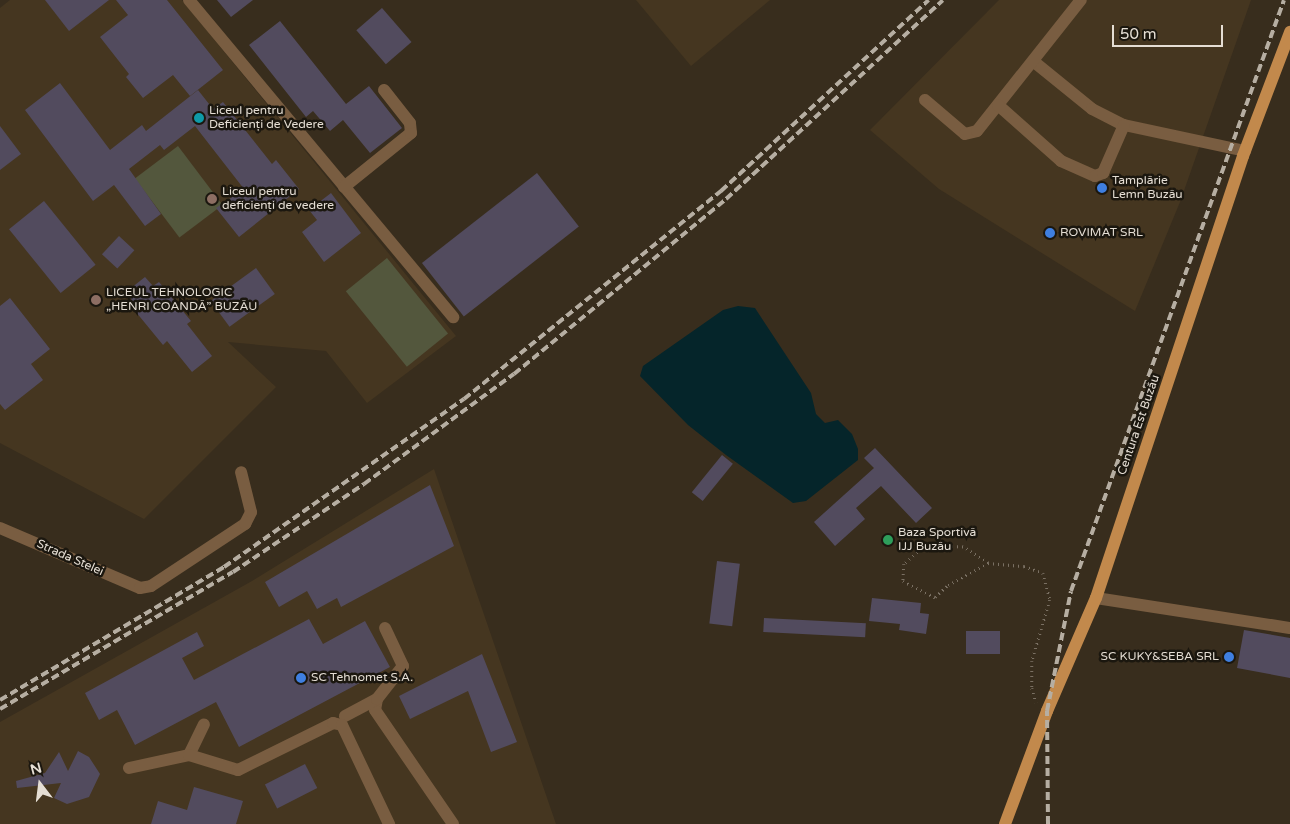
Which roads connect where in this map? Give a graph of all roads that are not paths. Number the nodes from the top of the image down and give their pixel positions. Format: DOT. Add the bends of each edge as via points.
graph roads {
  1 [pos="189,0"];
  2 [pos="1081,0"];
  3 [pos="1290,32"];
  4 [pos="1033,61"];
  5 [pos="384,90"];
  6 [pos="925,100"];
  7 [pos="998,104"];
  8 [pos="1124,125"];
  9 [pos="1245,151"];
  10 [pos="344,186"];
  11 [pos="453,317"];
  12 [pos="241,472"];
  13 [pos="0,528"];
  14 [pos="1096,598"];
  15 [pos="386,628"];
  16 [pos="1290,628"];
  17 [pos="376,705"];
  18 [pos="340,721"];
  19 [pos="204,724"];
  20 [pos="188,754"];
  21 [pos="129,768"];
  22 [pos="389,824"];
  23 [pos="453,824"];
  24 [pos="1005,824"];
  1 -- 10 [label="street"];
  2 -- 4 [label="street"];
  3 -- 9 [label="main road, Centura Est Buzău"];
  4 -- 7 [label="street"];
  4 -- 8 [label="street" via="1092,109"];
  5 -- 10 [label="street" via="410,123 411,133"];
  6 -- 7 [label="street" via="965,134 977,130"];
  7 -- 8 [label="street" via="1061,161 1095,176 1103,173"];
  8 -- 9 [label="street"];
  9 -- 14 [label="main road, Centura Est Buzău"];
  10 -- 11 [label="street"];
  12 -- 13 [label="street, Strada Stelei" via="251,512 245,524 164,580 140,588"];
  14 -- 16 [label="street"];
  14 -- 24 [label="main road, Centura Est Buzău" via="1086,614 1067,669 1042,722"];
  15 -- 17 [label="street" via="402,666"];
  17 -- 18 [label="street" via="361,708"];
  17 -- 23 [label="street"];
  18 -- 20 [label="street" via="238,770"];
  18 -- 22 [label="street"];
  19 -- 20 [label="street"];
  20 -- 21 [label="street"];
}
